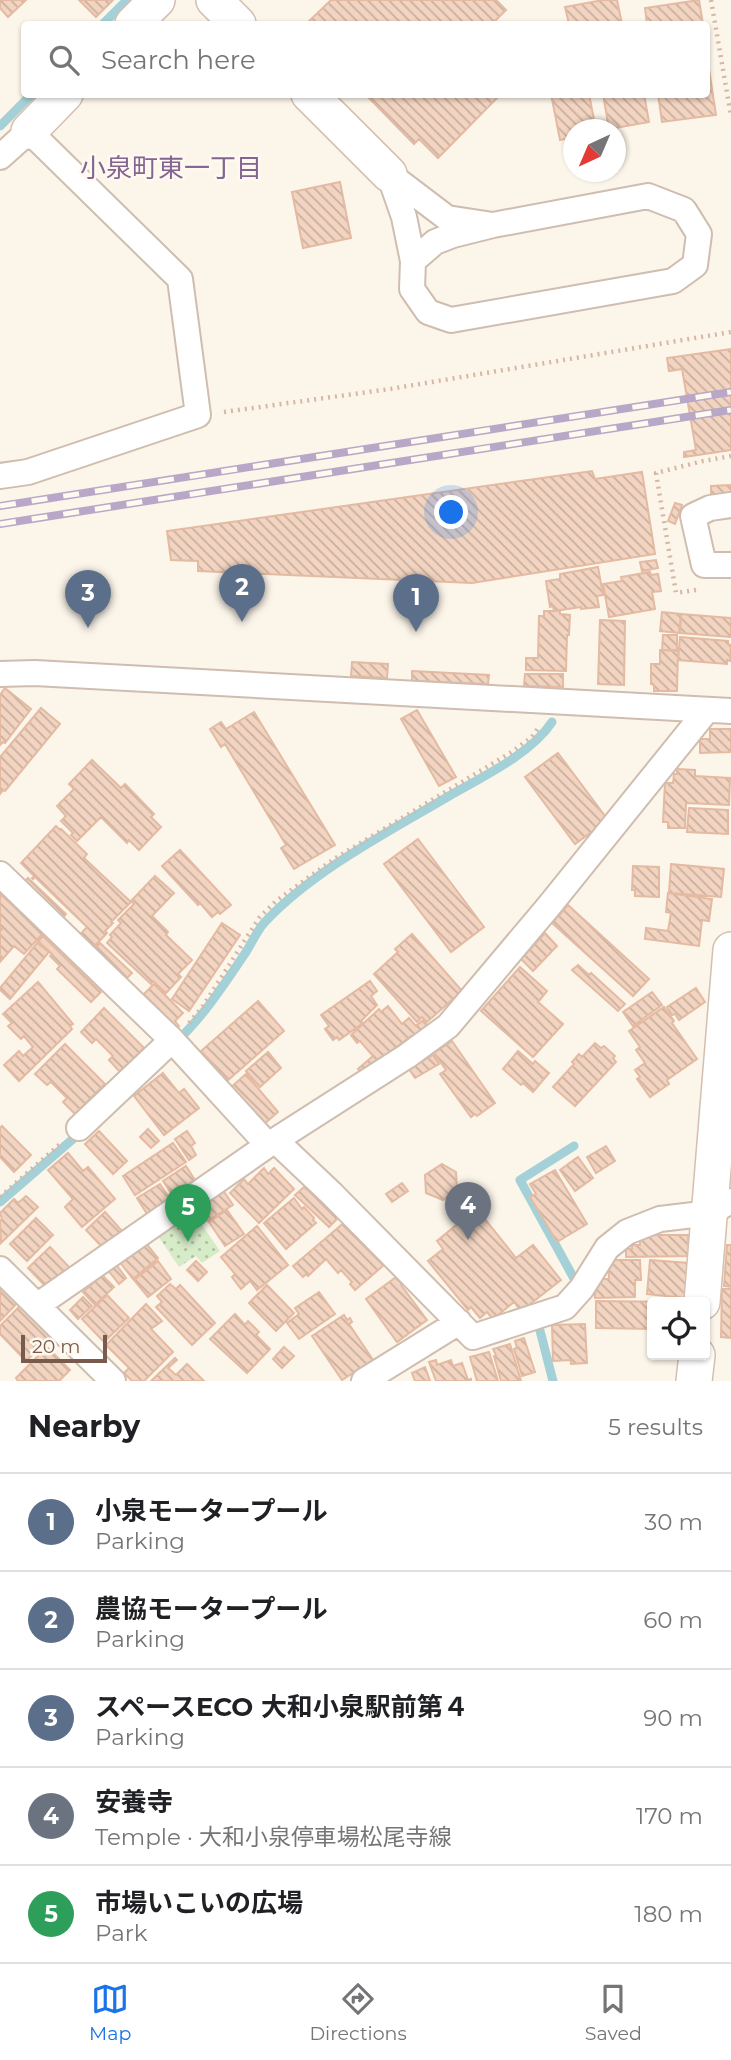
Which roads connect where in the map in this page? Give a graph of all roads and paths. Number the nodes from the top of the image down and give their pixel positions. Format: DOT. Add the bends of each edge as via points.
graph roads {
  1 [pos="157,0"];
  2 [pos="214,0"];
  3 [pos="711,0"];
  4 [pos="136,21"];
  5 [pos="235,21"];
  6 [pos="61,98"];
  7 [pos="313,98"];
  8 [pos="731,116"];
  9 [pos="29,131"];
  10 [pos="0,157"];
  11 [pos="388,174"];
  12 [pos="494,225"];
  13 [pos="413,261"];
  14 [pos="731,332"];
  15 [pos="198,415"];
  16 [pos="731,456"];
  17 [pos="656,474"];
  18 [pos="0,476"];
  19 [pos="728,509"];
  20 [pos="729,563"];
  21 [pos="0,674"];
  22 [pos="547,700"];
  23 [pos="719,710"];
  24 [pos="0,874"];
  25 [pos="731,950"];
  26 [pos="175,1044"];
  27 [pos="79,1128"];
  28 [pos="272,1143"];
  29 [pos="0,1197"];
  30 [pos="720,1207"];
  31 [pos="0,1269"];
  32 [pos="703,1297"];
  33 [pos="38,1305"];
  34 [pos="459,1322"];
  35 [pos="696,1360"];
  36 [pos="113,1381"];
  37 [pos="364,1381"];
  38 [pos="694,1381"];
  1 -- 4 [label="main road"];
  2 -- 5 [label="main road"];
  3 -- 8 [label="path"];
  6 -- 9 [label="main road"];
  7 -- 11 [label="main road"];
  9 -- 10 [label="street"];
  9 -- 15 [label="street" via="180,279"];
  11 -- 12 [label="street" via="447,218"];
  11 -- 13 [label="street" via="404,217"];
  12 -- 13 [label="street" via="435,242"];
  12 -- 13 [label="street" via="648,196 684,210 699,234 695,265 673,281 451,320 428,313 412,289"];
  14 -- 15 [label="path" via="390,389"];
  15 -- 18 [label="street" via="28,472"];
  16 -- 17 [label="path"];
  19 -- 20 [label="street" via="710,508 693,516 704,565"];
  21 -- 22 [label="street"];
  22 -- 23 [label="street"];
  22 -- 26 [label="path" via="544,720 532,737 334,859 276,901 259,918"];
  23 -- 28 [label="street" via="447,1026"];
  24 -- 26 [label="street"];
  25 -- 30 [label="main road"];
  26 -- 27 [label="street"];
  26 -- 28 [label="street"];
  27 -- 29 [label="path"];
  28 -- 33 [label="street"];
  28 -- 34 [label="street" via="332,1194"];
  30 -- 32 [label="main road"];
  30 -- 34 [label="street" via="660,1219 627,1232 607,1248 565,1307 473,1337"];
  31 -- 33 [label="street"];
  33 -- 36 [label="street"];
  34 -- 37 [label="street"];
  35 -- 38 [label="main road"];
}
